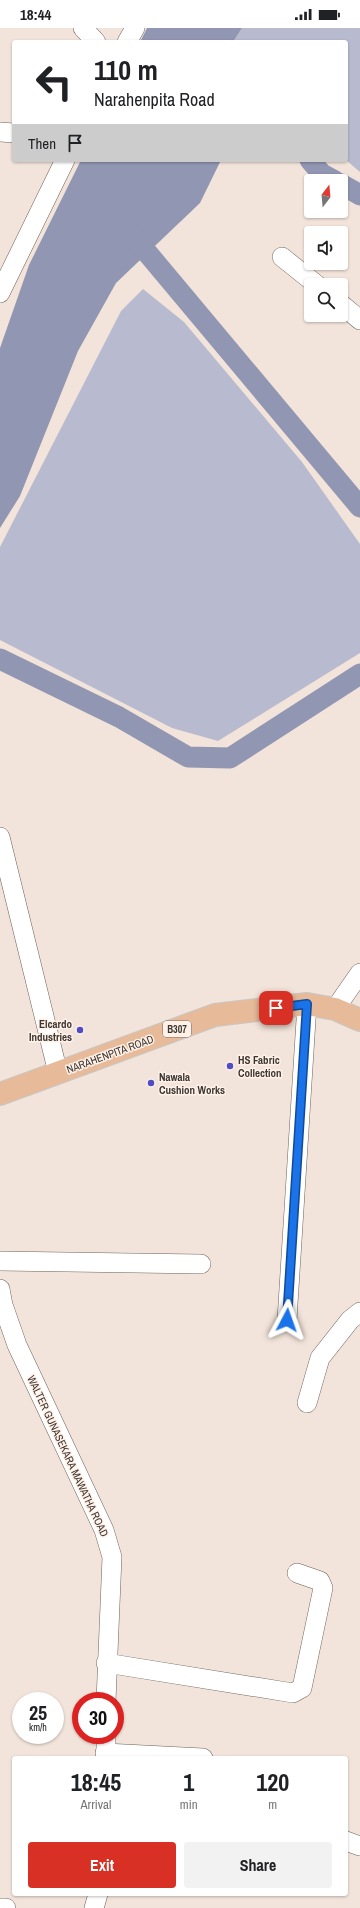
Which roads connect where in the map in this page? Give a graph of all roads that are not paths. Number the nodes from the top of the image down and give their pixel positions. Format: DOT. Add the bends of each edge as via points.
graph roads {
  1 [pos="83,28"];
  2 [pos="135,28"];
  3 [pos="94,40"];
  4 [pos="128,40"];
  5 [pos="0,132"];
  6 [pos="12,133"];
  7 [pos="64,162"];
  8 [pos="282,257"];
  9 [pos="308,278"];
  10 [pos="0,293"];
  11 [pos="348,310"];
  12 [pos="360,320"];
  13 [pos="0,837"];
  14 [pos="360,973"];
  15 [pos="307,1004"];
  16 [pos="335,1009"];
  17 [pos="360,1020"];
  18 [pos="58,1073"];
  19 [pos="0,1094"];
  20 [pos="0,1261"];
  21 [pos="201,1264"];
  22 [pos="0,1289"];
  23 [pos="360,1312"];
  24 [pos="287,1320"];
  25 [pos="307,1403"];
  26 [pos="297,1573"];
  27 [pos="106,1663"];
  28 [pos="106,1692"];
  29 [pos="106,1749"];
  30 [pos="181,1756"];
  31 [pos="348,1842"];
  32 [pos="360,1846"];
  33 [pos="97,1896"];
  34 [pos="0,1908"];
  35 [pos="6,1908"];
  36 [pos="94,1908"];
  1 -- 3 [label="street"];
  2 -- 4 [label="street"];
  5 -- 6 [label="street"];
  7 -- 10 [label="street"];
  8 -- 9 [label="street"];
  11 -- 12 [label="street"];
  13 -- 18 [label="street"];
  14 -- 16 [label="street"];
  15 -- 16 [label="main road, NARAHENPITA ROAD / B307"];
  15 -- 18 [label="main road, NARAHENPITA ROAD / B307" via="215,1015"];
  15 -- 24 [label="street"];
  16 -- 17 [label="main road, NARAHENPITA ROAD / B307"];
  18 -- 19 [label="main road, NARAHENPITA ROAD / B307"];
  20 -- 21 [label="street"];
  22 -- 27 [label="street, WALTER GUNASEKARA MAWATHA ROAD" via="17,1345 104,1530 112,1556"];
  23 -- 25 [label="street" via="350,1320 320,1358"];
  26 -- 27 [label="street" via="320,1581 324,1588 302,1688 293,1693"];
  27 -- 28 [label="street, WALTER GUNASEKARA MAWATHA ROAD"];
  29 -- 30 [label="street"];
  31 -- 32 [label="street"];
  33 -- 36 [label="street"];
  34 -- 35 [label="street"];
}
